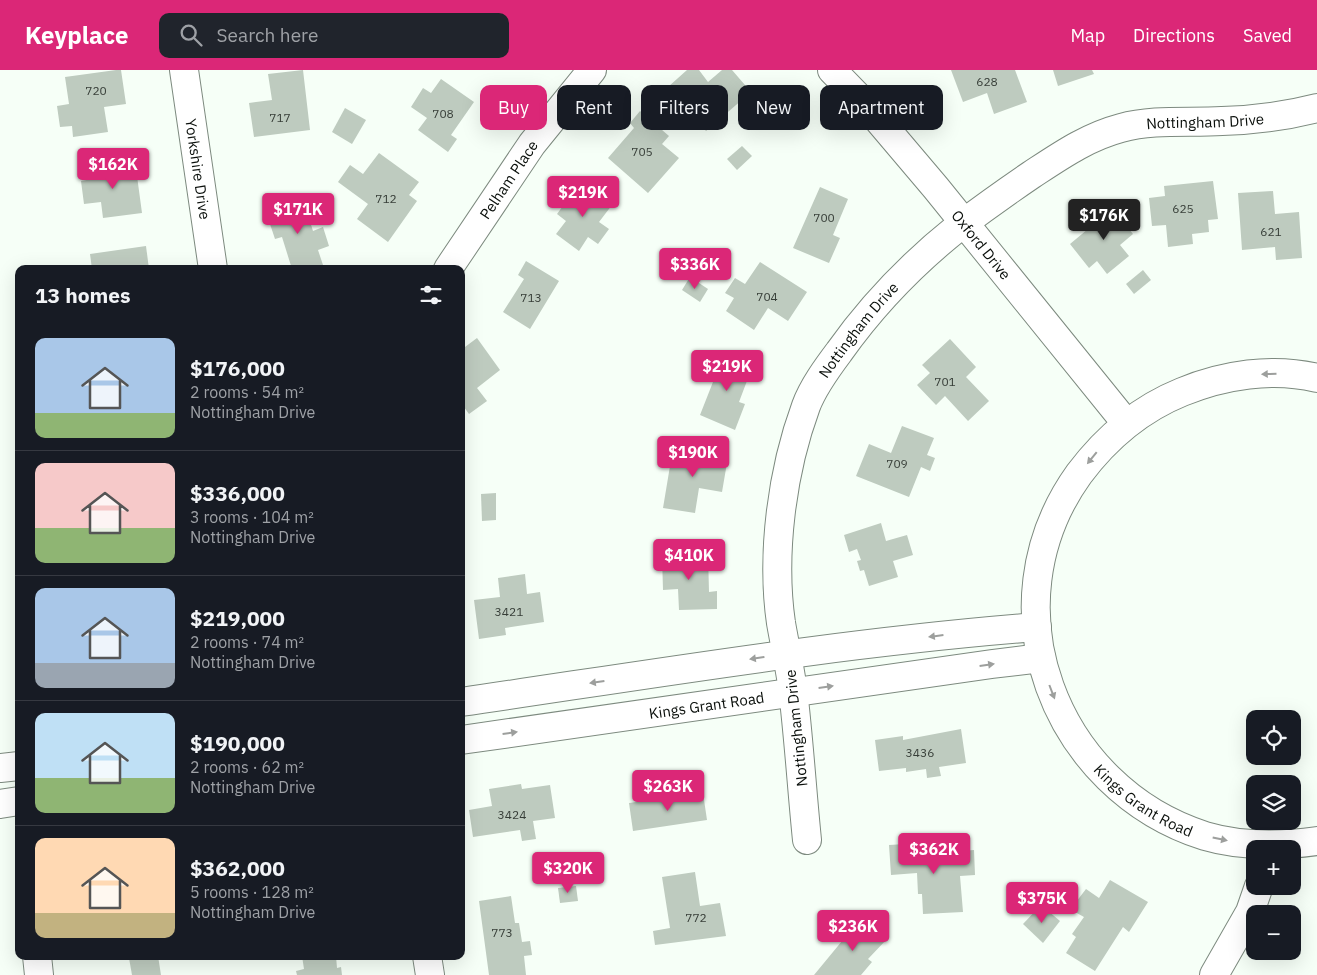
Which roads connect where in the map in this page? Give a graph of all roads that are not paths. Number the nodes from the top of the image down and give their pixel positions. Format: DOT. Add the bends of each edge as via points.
graph roads {
  1 [pos="184,70"];
  2 [pos="592,70"];
  3 [pos="832,70"];
  4 [pos="1317,108"];
  5 [pos="964,223"];
  6 [pos="212,265"];
  7 [pos="451,265"];
  8 [pos="1317,378"];
  9 [pos="1126,423"];
  10 [pos="1037,627"];
  11 [pos="788,654"];
  12 [pos="1041,658"];
  13 [pos="793,692"];
  14 [pos="465,701"];
  15 [pos="465,739"];
  16 [pos="15,766"];
  17 [pos="0,768"];
  18 [pos="15,802"];
  19 [pos="0,804"];
  20 [pos="807,840"];
  21 [pos="1317,841"];
  22 [pos="1301,843"];
  23 [pos="1246,844"];
  24 [pos="1256,895"];
  25 [pos="37,960"];
  26 [pos="428,960"];
  27 [pos="39,975"];
  28 [pos="430,975"];
  29 [pos="1214,975"];
  1 -- 6 [label="street, Yorkshire Drive"];
  2 -- 7 [label="street, Pelham Place" via="532,144"];
  3 -- 5 [label="street, Oxford Drive"];
  4 -- 5 [label="street, Nottingham Drive" via="1292,114 1223,121 1155,122 1090,138 1066,151"];
  5 -- 9 [label="street, Oxford Drive"];
  5 -- 11 [label="street, Nottingham Drive" via="929,250 890,288 829,366 807,404 792,455 779,540 781,623"];
  8 -- 9 [label="street, Kings Grant Road, one-way" via="1274,373 1202,384 1162,400"];
  9 -- 10 [label="street, Kings Grant Road, one-way" via="1094,454 1058,510 1045,543 1038,579"];
  10 -- 11 [label="street, one-way"];
  10 -- 12 [label="street, Kings Grant Road"];
  11 -- 13 [label="street, Nottingham Drive"];
  11 -- 14 [label="street, one-way"];
  13 -- 12 [label="street, Kings Grant Road, one-way"];
  12 -- 23 [label="street, Kings Grant Road, one-way" via="1067,726 1087,756 1112,783 1166,820 1206,836"];
  15 -- 13 [label="street, Kings Grant Road, one-way"];
  13 -- 20 [label="street, Nottingham Drive"];
  16 -- 17 [label="street"];
  18 -- 19 [label="street"];
  21 -- 22 [label="street, Kings Grant Road"];
  24 -- 29 [label="street" via="1250,912"];
  25 -- 27 [label="street"];
  26 -- 28 [label="street"];
}
